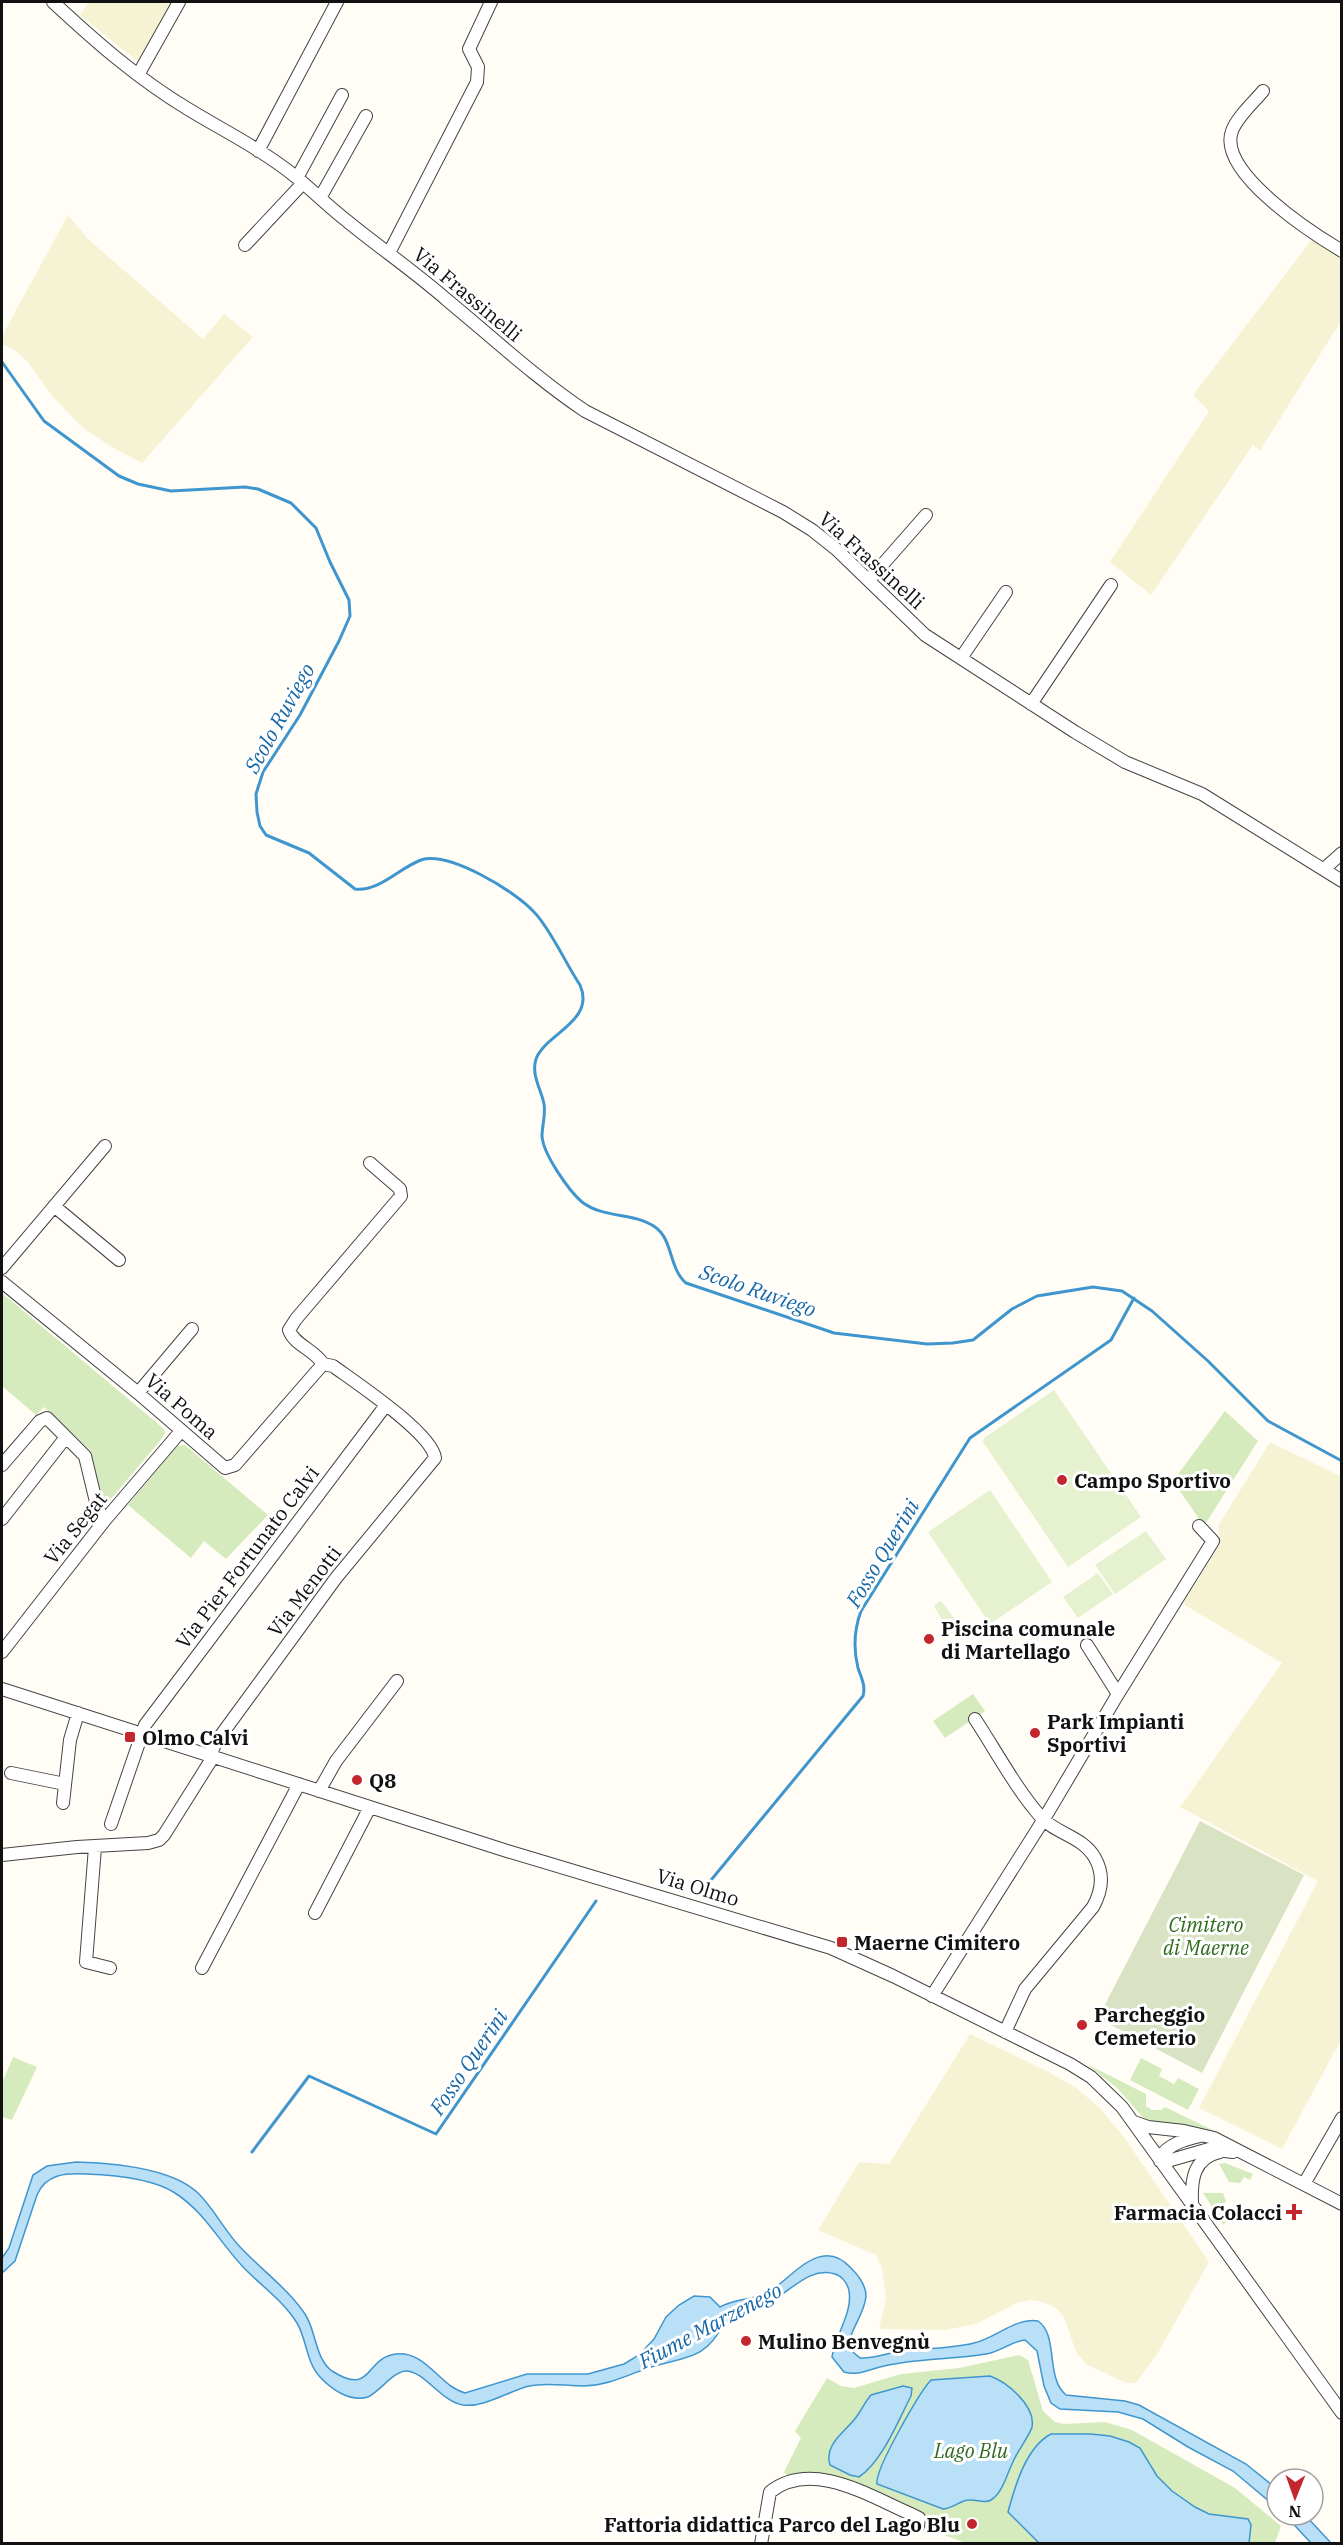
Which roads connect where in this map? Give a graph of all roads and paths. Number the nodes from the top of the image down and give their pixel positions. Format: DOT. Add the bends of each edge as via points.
graph roads {
  1 [pos="53,2"];
  2 [pos="179,2"];
  3 [pos="337,2"];
  4 [pos="491,2"];
  5 [pos="138,75"];
  6 [pos="1263,91"];
  7 [pos="342,95"];
  8 [pos="366,116"];
  9 [pos="258,151"];
  10 [pos="300,180"];
  11 [pos="320,198"];
  12 [pos="245,245"];
  13 [pos="1341,251"];
  14 [pos="389,253"];
  15 [pos="926,515"];
  16 [pos="868,580"];
  17 [pos="1111,585"];
  18 [pos="1006,592"];
  19 [pos="961,658"];
  20 [pos="1031,704"];
  21 [pos="1341,854"];
  22 [pos="1324,870"];
  23 [pos="1341,880"];
  24 [pos="105,1146"];
  25 [pos="370,1163"];
  26 [pos="54,1206"];
  27 [pos="119,1260"];
  28 [pos="2,1268"];
  29 [pos="2,1282"];
  30 [pos="192,1329"];
  31 [pos="323,1364"];
  32 [pos="138,1393"];
  33 [pos="386,1405"];
  34 [pos="181,1431"];
  35 [pos="66,1437"];
  36 [pos="2,1465"];
  37 [pos="2,1519"];
  38 [pos="105,1520"];
  39 [pos="1199,1526"];
  40 [pos="1087,1645"];
  41 [pos="2,1652"];
  42 [pos="397,1681"];
  43 [pos="2,1689"];
  44 [pos="1118,1694"];
  45 [pos="78,1713"];
  46 [pos="975,1719"];
  47 [pos="141,1734"];
  48 [pos="212,1756"];
  49 [pos="10,1773"];
  50 [pos="65,1784"];
  51 [pos="299,1784"];
  52 [pos="319,1791"];
  53 [pos="63,1803"];
  54 [pos="370,1807"];
  55 [pos="1044,1820"];
  56 [pos="111,1824"];
  57 [pos="95,1847"];
  58 [pos="2,1854"];
  59 [pos="315,1913"];
  60 [pos="110,1968"];
  61 [pos="202,1968"];
  62 [pos="932,1996"];
  63 [pos="1005,2032"];
  64 [pos="1341,2118"];
  65 [pos="1134,2122"];
  66 [pos="1204,2135"];
  67 [pos="1227,2151"];
  68 [pos="1243,2153"];
  69 [pos="1159,2160"];
  70 [pos="1304,2184"];
  71 [pos="1341,2204"];
  72 [pos="1192,2205"];
  73 [pos="1341,2413"];
  74 [pos="918,2526"];
  75 [pos="761,2544"];
  1 -- 5 [label="street, Via Frassinelli"];
  2 -- 5 [label="street"];
  3 -- 9 [label="street"];
  4 -- 14 [label="street" via="469,49 478,67 477,82"];
  5 -- 9 [label="street, Via Frassinelli"];
  6 -- 13 [label="street" via="1232,129 1231,152 1276,205 1306,230"];
  7 -- 10 [label="street"];
  8 -- 11 [label="street"];
  9 -- 10 [label="street, Via Frassinelli"];
  10 -- 11 [label="street, Via Frassinelli"];
  10 -- 12 [label="street"];
  11 -- 14 [label="street, Via Frassinelli"];
  14 -- 16 [label="street, Via Frassinelli" via="564,397 783,512 820,536"];
  15 -- 16 [label="street"];
  16 -- 19 [label="street, Via Frassinelli" via="925,635"];
  17 -- 20 [label="street"];
  18 -- 19 [label="street"];
  19 -- 20 [label="street, Via Frassinelli"];
  20 -- 22 [label="street, Via Frassinelli" via="1125,762 1202,794"];
  21 -- 22 [label="street"];
  22 -- 23 [label="street, Via Frassinelli"];
  24 -- 26 [label="street"];
  25 -- 31 [label="street" via="400,1189 401,1196 289,1330"];
  26 -- 27 [label="street"];
  26 -- 28 [label="street"];
  29 -- 32 [label="street, Via Poma"];
  30 -- 32 [label="street"];
  31 -- 33 [label="street" via="333,1366"];
  31 -- 34 [label="street, Via Poma" via="230,1468 220,1465"];
  32 -- 34 [label="street, Via Poma"];
  33 -- 47 [label="street, Via Pier Fortunato Calvi"];
  33 -- 48 [label="street, Via Menotti" via="428,1442 435,1455 432,1463 336,1578 228,1725"];
  34 -- 38 [label="street, Via Segat"];
  35 -- 36 [label="street" via="46,1418"];
  35 -- 37 [label="street"];
  35 -- 38 [label="street" via="85,1456 98,1510"];
  38 -- 41 [label="street, Via Segat"];
  39 -- 44 [label="street" via="1213,1541"];
  40 -- 44 [label="street"];
  42 -- 52 [label="street" via="336,1761"];
  43 -- 45 [label="street, Via Olmo"];
  44 -- 55 [label="street"];
  45 -- 47 [label="street, Via Olmo"];
  45 -- 50 [label="street" via="70,1740"];
  46 -- 55 [label="street"];
  47 -- 48 [label="street, Via Olmo"];
  47 -- 56 [label="street"];
  48 -- 51 [label="street, Via Olmo"];
  48 -- 57 [label="street, Via Menotti" via="159,1840"];
  49 -- 50 [label="street"];
  50 -- 53 [label="street"];
  51 -- 52 [label="street, Via Olmo"];
  51 -- 61 [label="street"];
  52 -- 54 [label="street, Via Olmo"];
  54 -- 59 [label="street"];
  54 -- 62 [label="street, Via Olmo" via="831,1948"];
  55 -- 62 [label="street"];
  55 -- 63 [label="street" via="1091,1852 1098,1867 1100,1892 1088,1914 1025,1989"];
  57 -- 58 [label="street"];
  57 -- 60 [label="street" via="86,1962"];
  62 -- 63 [label="street, Via Olmo"];
  63 -- 65 [label="street, Via Olmo" via="1091,2077"];
  64 -- 70 [label="street"];
  65 -- 66 [label="street"];
  65 -- 69 [label="street, Via Olmo"];
  66 -- 68 [label="street"];
  66 -- 69 [label="street" via="1173,2144"];
  67 -- 68 [label="street"];
  67 -- 69 [label="street" via="1209,2149"];
  67 -- 72 [label="street" via="1206,2157 1198,2165 1191,2187"];
  68 -- 70 [label="street"];
  69 -- 72 [label="street, Via Olmo"];
  70 -- 71 [label="street"];
  72 -- 73 [label="street, Via Olmo"];
  74 -- 75 [label="street" via="919,2518 832,2481 782,2482 770,2492"];
}
